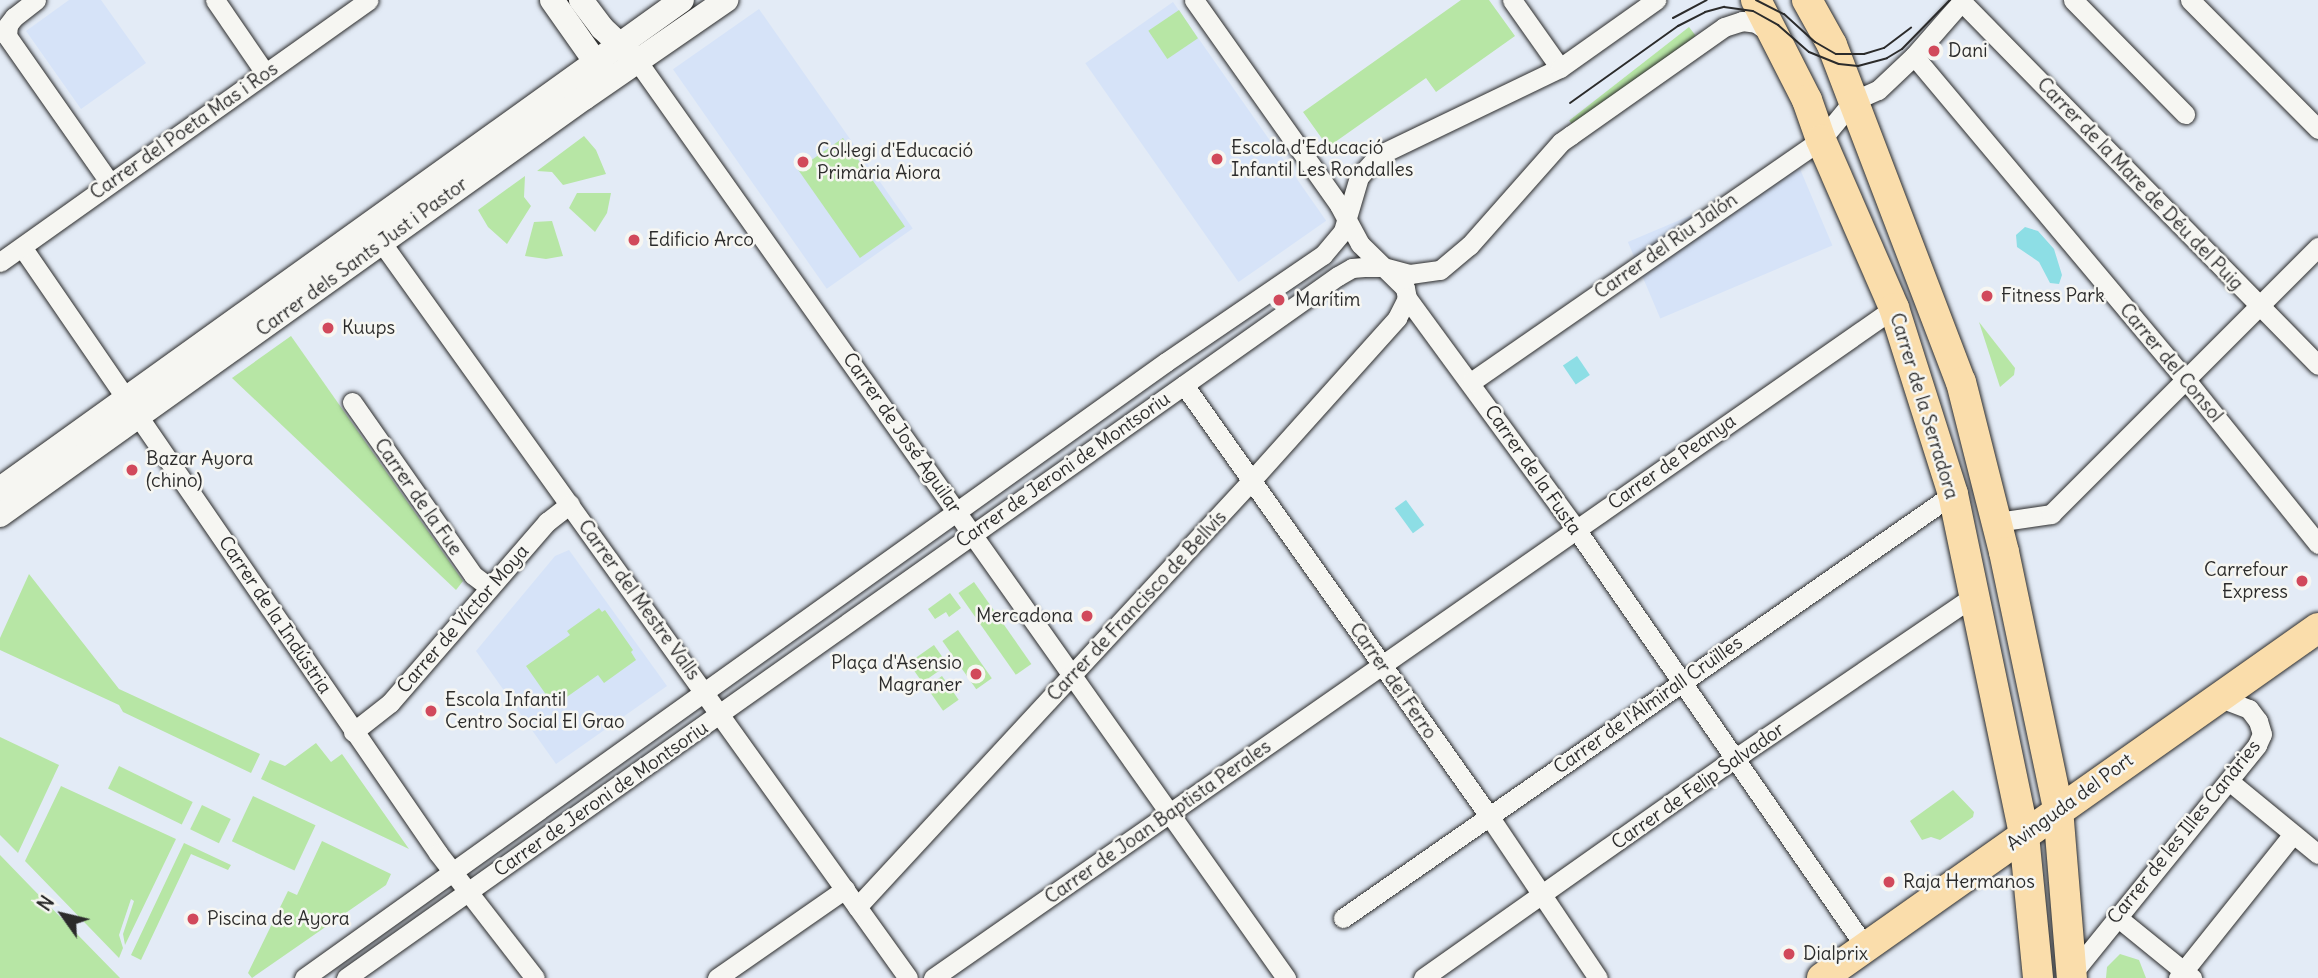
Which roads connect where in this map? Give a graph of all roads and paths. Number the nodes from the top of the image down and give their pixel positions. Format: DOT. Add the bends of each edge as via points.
graph roads {
  1 [pos="36,0"];
  2 [pos="215,0"];
  3 [pos="368,0"];
  4 [pos="552,0"];
  5 [pos="581,0"];
  6 [pos="682,0"];
  7 [pos="726,0"];
  8 [pos="1194,0"];
  9 [pos="1512,0"];
  10 [pos="1656,0"];
  11 [pos="1756,0"];
  12 [pos="1807,0"];
  13 [pos="2073,0"];
  14 [pos="2190,0"];
  15 [pos="1962,1"];
  16 [pos="1778,39"];
  17 [pos="619,44"];
  18 [pos="1914,56"];
  19 [pos="638,62"];
  20 [pos="1560,68"];
  21 [pos="602,71"];
  22 [pos="265,73"];
  23 [pos="1853,101"];
  24 [pos="2185,114"];
  25 [pos="2318,129"];
  26 [pos="1821,140"];
  27 [pos="110,183"];
  28 [pos="1347,219"];
  29 [pos="375,232"];
  30 [pos="22,247"];
  31 [pos="2318,247"];
  32 [pos="0,262"];
  33 [pos="1383,267"];
  34 [pos="1407,298"];
  35 [pos="2259,305"];
  36 [pos="1894,308"];
  37 [pos="2318,365"];
  38 [pos="2187,381"];
  39 [pos="1471,382"];
  40 [pos="1184,385"];
  41 [pos="352,402"];
  42 [pos="134,406"];
  43 [pos="1251,481"];
  44 [pos="0,489"];
  45 [pos="1953,494"];
  46 [pos="570,504"];
  47 [pos="958,513"];
  48 [pos="0,516"];
  49 [pos="1997,523"];
  50 [pos="1576,529"];
  51 [pos="973,533"];
  52 [pos="2318,544"];
  53 [pos="489,587"];
  54 [pos="1975,595"];
  55 [pos="2318,628"];
  56 [pos="1381,664"];
  57 [pos="1072,675"];
  58 [pos="1681,682"];
  59 [pos="706,693"];
  60 [pos="2218,697"];
  61 [pos="722,715"];
  62 [pos="354,732"];
  63 [pos="1734,759"];
  64 [pos="2229,781"];
  65 [pos="2058,809"];
  66 [pos="1170,814"];
  67 [pos="1489,816"];
  68 [pos="2293,834"];
  69 [pos="2024,835"];
  70 [pos="2318,854"];
  71 [pos="454,872"];
  72 [pos="845,889"];
  73 [pos="469,890"];
  74 [pos="1542,897"];
  75 [pos="857,906"];
  76 [pos="2117,917"];
  77 [pos="1343,918"];
  78 [pos="1866,948"];
  79 [pos="2184,976"];
  80 [pos="2071,977"];
  81 [pos="304,978"];
  82 [pos="346,978"];
  83 [pos="534,978"];
  84 [pos="717,978"];
  85 [pos="908,978"];
  86 [pos="933,978"];
  87 [pos="1286,978"];
  88 [pos="1423,978"];
  89 [pos="1598,978"];
  90 [pos="1822,978"];
  91 [pos="2038,978"];
  1 -- 27 [label="street" via="14,17 8,36"];
  2 -- 22 [label="street"];
  3 -- 22 [label="street, Carrer del Poeta Mas i Ros"];
  4 -- 21 [label="street"];
  5 -- 17 [label="street"];
  6 -- 17 [label="street, Carrer dels Sants Just i Pastor"];
  7 -- 19 [label="street, Carrer dels Sants Just i Pastor"];
  8 -- 28 [label="street, Carrer de la Fusta"];
  9 -- 20 [label="street"];
  10 -- 20 [label="street, Carrer de Jeroni de Montsoriu"];
  11 -- 16 [label="main road, Carrer de la Serradora"];
  12 -- 23 [label="main road, Carrer de la Serradora" via="1832,45"];
  13 -- 24 [label="street"];
  14 -- 25 [label="street"];
  15 -- 18 [label="street"];
  15 -- 35 [label="street, Carrer de la Mare de Déu del Puig"];
  16 -- 26 [label="main road, Carrer de la Serradora"];
  16 -- 33 [label="street, Carrer de Jeroni de Montsoriu" via="1756,23 1742,21 1724,27 1561,142 1469,246 1440,270 1410,274"];
  17 -- 19 [label="street"];
  17 -- 21 [label="street, Carrer dels Sants Just i Pastor"];
  18 -- 23 [label="street" via="1878,90"];
  18 -- 38 [label="street, Carrer del Consol"];
  19 -- 21 [label="street, Carrer dels Sants Just i Pastor"];
  19 -- 47 [label="street, Carrer de José Aguilar"];
  20 -- 28 [label="street, Carrer de Jeroni de Montsoriu" via="1378,155 1359,177"];
  21 -- 29 [label="street, Carrer dels Sants Just i Pastor"];
  22 -- 27 [label="street, Carrer del Poeta Mas i Ros"];
  23 -- 26 [label="street, Carrer del Riu Jalón"];
  23 -- 49 [label="main road, Carrer de la Serradora" via="1961,382"];
  26 -- 36 [label="main road, Carrer de la Serradora"];
  26 -- 39 [label="street, Carrer del Riu Jalón"];
  27 -- 30 [label="street, Carrer del Poeta Mas i Ros"];
  28 -- 33 [label="street, Carrer de la Fusta" via="1360,244"];
  28 -- 47 [label="street, Carrer de Jeroni de Montsoriu" via="1343,232 1323,255"];
  29 -- 42 [label="street, Carrer dels Sants Just i Pastor"];
  29 -- 46 [label="street, Carrer del Mestre Valls"];
  30 -- 32 [label="street, Carrer del Poeta Mas i Ros"];
  30 -- 42 [label="street, Carrer de la Indústria"];
  31 -- 35 [label="street"];
  33 -- 34 [label="street, Carrer de la Fusta" via="1405,288"];
  33 -- 40 [label="street, Carrer de Jeroni de Montsoriu" via="1352,268 1338,276"];
  34 -- 39 [label="street, Carrer de la Fusta"];
  34 -- 43 [label="street, Carrer de Francisco de Bellvís" via="1397,318"];
  35 -- 37 [label="street, Carrer de la Mare de Déu del Puig"];
  35 -- 38 [label="street"];
  36 -- 45 [label="main road, Carrer de la Serradora"];
  36 -- 50 [label="street, Carrer de Peanya"];
  38 -- 49 [label="street" via="2051,514"];
  38 -- 52 [label="street, Carrer del Consol"];
  39 -- 50 [label="street, Carrer de la Fusta"];
  40 -- 43 [label="street, Carrer del Ferro"];
  40 -- 51 [label="street, Carrer de Jeroni de Montsoriu"];
  41 -- 53 [label="street, Carrer de la Fue" via="473,575"];
  42 -- 44 [label="street, Carrer dels Sants Just i Pastor"];
  42 -- 48 [label="street, Carrer dels Sants Just i Pastor"];
  42 -- 62 [label="street, Carrer de la Indústria"];
  43 -- 56 [label="street, Carrer del Ferro"];
  43 -- 57 [label="street, Carrer de Francisco de Bellvís"];
  45 -- 54 [label="main road, Carrer de la Serradora"];
  45 -- 58 [label="street, Carrer de l'Almirall Cruïlles"];
  46 -- 53 [label="street, Carrer de Víctor Moya" via="547,522"];
  46 -- 59 [label="street, Carrer del Mestre Valls"];
  47 -- 51 [label="street, Carrer de José Aguilar"];
  47 -- 59 [label="street, Carrer de Jeroni de Montsoriu"];
  49 -- 65 [label="main road, Carrer de la Serradora"];
  50 -- 56 [label="street, Carrer de Peanya"];
  50 -- 58 [label="street, Carrer de la Fusta"];
  51 -- 57 [label="street, Carrer de José Aguilar"];
  51 -- 61 [label="street, Carrer de Jeroni de Montsoriu"];
  53 -- 62 [label="street, Carrer de Víctor Moya" via="390,703"];
  54 -- 63 [label="street, Carrer de Felip Salvador"];
  54 -- 69 [label="main road, Carrer de la Serradora"];
  55 -- 60 [label="main road, Avinguda del Port"];
  56 -- 66 [label="street, Carrer de Joan Baptista Perales"];
  56 -- 67 [label="street, Carrer del Ferro"];
  57 -- 66 [label="street, Carrer de José Aguilar"];
  57 -- 75 [label="street, Carrer de Francisco de Bellvís"];
  58 -- 63 [label="street, Carrer de la Fusta"];
  58 -- 67 [label="street, Carrer de l'Almirall Cruïlles"];
  59 -- 61 [label="street, Carrer del Mestre Valls"];
  59 -- 71 [label="street, Carrer de Jeroni de Montsoriu"];
  60 -- 64 [label="street, Carrer de les Illes Canàries" via="2249,709 2262,734"];
  60 -- 65 [label="main road, Avinguda del Port"];
  61 -- 72 [label="street, Carrer del Mestre Valls"];
  61 -- 73 [label="street, Carrer de Jeroni de Montsoriu"];
  62 -- 71 [label="street, Carrer de la Indústria"];
  63 -- 74 [label="street, Carrer de Felip Salvador"];
  63 -- 78 [label="street, Carrer de la Fusta"];
  64 -- 68 [label="street"];
  64 -- 76 [label="street, Carrer de les Illes Canàries"];
  65 -- 69 [label="main road, Avinguda del Port"];
  65 -- 80 [label="main road, Carrer de la Serradora"];
  66 -- 86 [label="street, Carrer de Joan Baptista Perales"];
  66 -- 87 [label="street, Carrer de José Aguilar"];
  67 -- 74 [label="street, Carrer del Ferro"];
  67 -- 77 [label="street, Carrer de l'Almirall Cruïlles"];
  68 -- 70 [label="street"];
  68 -- 79 [label="street"];
  69 -- 78 [label="main road, Avinguda del Port"];
  69 -- 91 [label="main road, Carrer de la Serradora"];
  71 -- 73 [label="street, Carrer de la Indústria"];
  71 -- 81 [label="street, Carrer de Jeroni de Montsoriu"];
  72 -- 75 [label="street, Carrer del Mestre Valls"];
  72 -- 84 [label="street"];
  73 -- 82 [label="street, Carrer de Jeroni de Montsoriu"];
  73 -- 83 [label="street, Carrer de la Indústria"];
  74 -- 88 [label="street, Carrer de Felip Salvador"];
  74 -- 89 [label="street, Carrer del Ferro"];
  75 -- 85 [label="street, Carrer del Mestre Valls"];
  76 -- 79 [label="street"];
  76 -- 80 [label="street, Carrer de les Illes Canàries"];
  78 -- 90 [label="main road, Avinguda del Port"];
}
